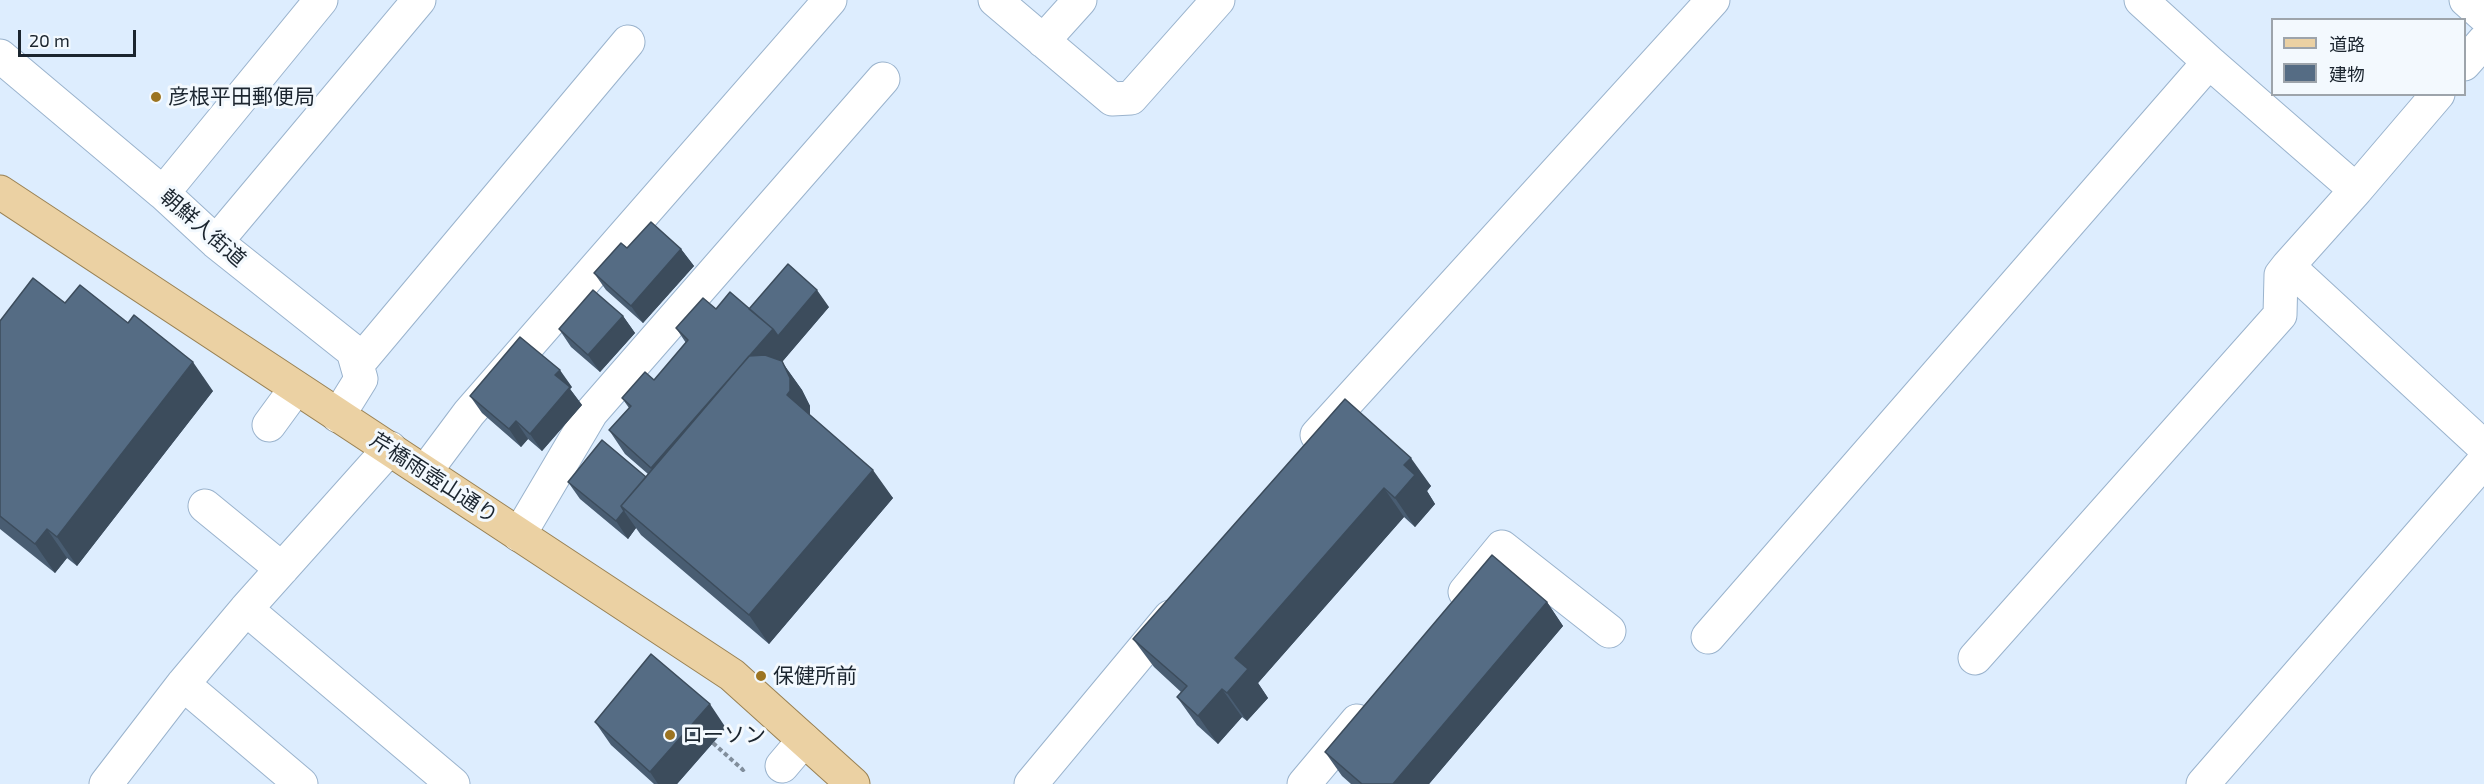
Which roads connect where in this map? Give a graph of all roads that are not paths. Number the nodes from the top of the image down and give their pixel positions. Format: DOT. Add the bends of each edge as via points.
graph roads {
  1 [pos="321,0"];
  2 [pos="419,0"];
  3 [pos="830,0"];
  4 [pos="995,0"];
  5 [pos="1080,0"];
  6 [pos="1218,0"];
  7 [pos="1713,0"];
  8 [pos="2141,0"];
  9 [pos="2466,0"];
  10 [pos="2484,16"];
  11 [pos="1043,41"];
  12 [pos="2484,41"];
  13 [pos="628,42"];
  14 [pos="0,56"];
  15 [pos="2209,62"];
  16 [pos="2466,62"];
  17 [pos="883,79"];
  18 [pos="2436,96"];
  19 [pos="2356,190"];
  20 [pos="0,192"];
  21 [pos="163,193"];
  22 [pos="216,242"];
  23 [pos="2288,266"];
  24 [pos="357,365"];
  25 [pos="296,388"];
  26 [pos="338,416"];
  27 [pos="269,426"];
  28 [pos="2484,447"];
  29 [pos="390,448"];
  30 [pos="1299,454"];
  31 [pos="2484,461"];
  32 [pos="425,472"];
  33 [pos="205,506"];
  34 [pos="519,535"];
  35 [pos="282,569"];
  36 [pos="1186,598"];
  37 [pos="246,609"];
  38 [pos="1449,611"];
  39 [pos="1609,631"];
  40 [pos="1708,638"];
  41 [pos="1975,658"];
  42 [pos="183,684"];
  43 [pos="1373,702"];
  44 [pos="804,740"];
  45 [pos="782,766"];
  46 [pos="106,784"];
  47 [pos="301,784"];
  48 [pos="453,784"];
  49 [pos="854,784"];
  50 [pos="1031,784"];
  51 [pos="1304,784"];
  52 [pos="2203,784"];
  1 -- 21 [label="street"];
  2 -- 22 [label="street"];
  3 -- 32 [label="street" via="469,413"];
  4 -- 11 [label="street"];
  5 -- 11 [label="street"];
  6 -- 11 [label="street" via="1131,98 1112,99"];
  7 -- 30 [label="street"];
  8 -- 15 [label="street"];
  9 -- 10 [label="street"];
  12 -- 16 [label="street"];
  13 -- 24 [label="street"];
  14 -- 21 [label="street, 朝鮮人街道"];
  15 -- 19 [label="street"];
  15 -- 40 [label="street"];
  17 -- 34 [label="street" via="591,413"];
  18 -- 19 [label="street"];
  19 -- 23 [label="street"];
  20 -- 25 [label="main road, 芹橋雨壺山通り"];
  21 -- 22 [label="street, 朝鮮人街道"];
  22 -- 24 [label="street, 朝鮮人街道" via="352,351"];
  23 -- 28 [label="street"];
  23 -- 41 [label="street" via="2281,275 2280,315"];
  24 -- 26 [label="street" via="361,379"];
  25 -- 26 [label="main road, 芹橋雨壺山通り"];
  25 -- 27 [label="street"];
  26 -- 29 [label="main road, 芹橋雨壺山通り"];
  29 -- 32 [label="main road, 芹橋雨壺山通り"];
  29 -- 35 [label="street"];
  31 -- 52 [label="street"];
  32 -- 34 [label="main road, 芹橋雨壺山通り"];
  33 -- 35 [label="street"];
  34 -- 44 [label="main road, 芹橋雨壺山通り" via="732,675"];
  35 -- 37 [label="street"];
  36 -- 50 [label="street"];
  37 -- 42 [label="street"];
  37 -- 48 [label="street"];
  38 -- 39 [label="street" via="1502,547"];
  42 -- 46 [label="street"];
  42 -- 47 [label="street"];
  43 -- 51 [label="street"];
  44 -- 45 [label="street"];
  44 -- 49 [label="main road, 芹橋雨壺山通り"];
}
